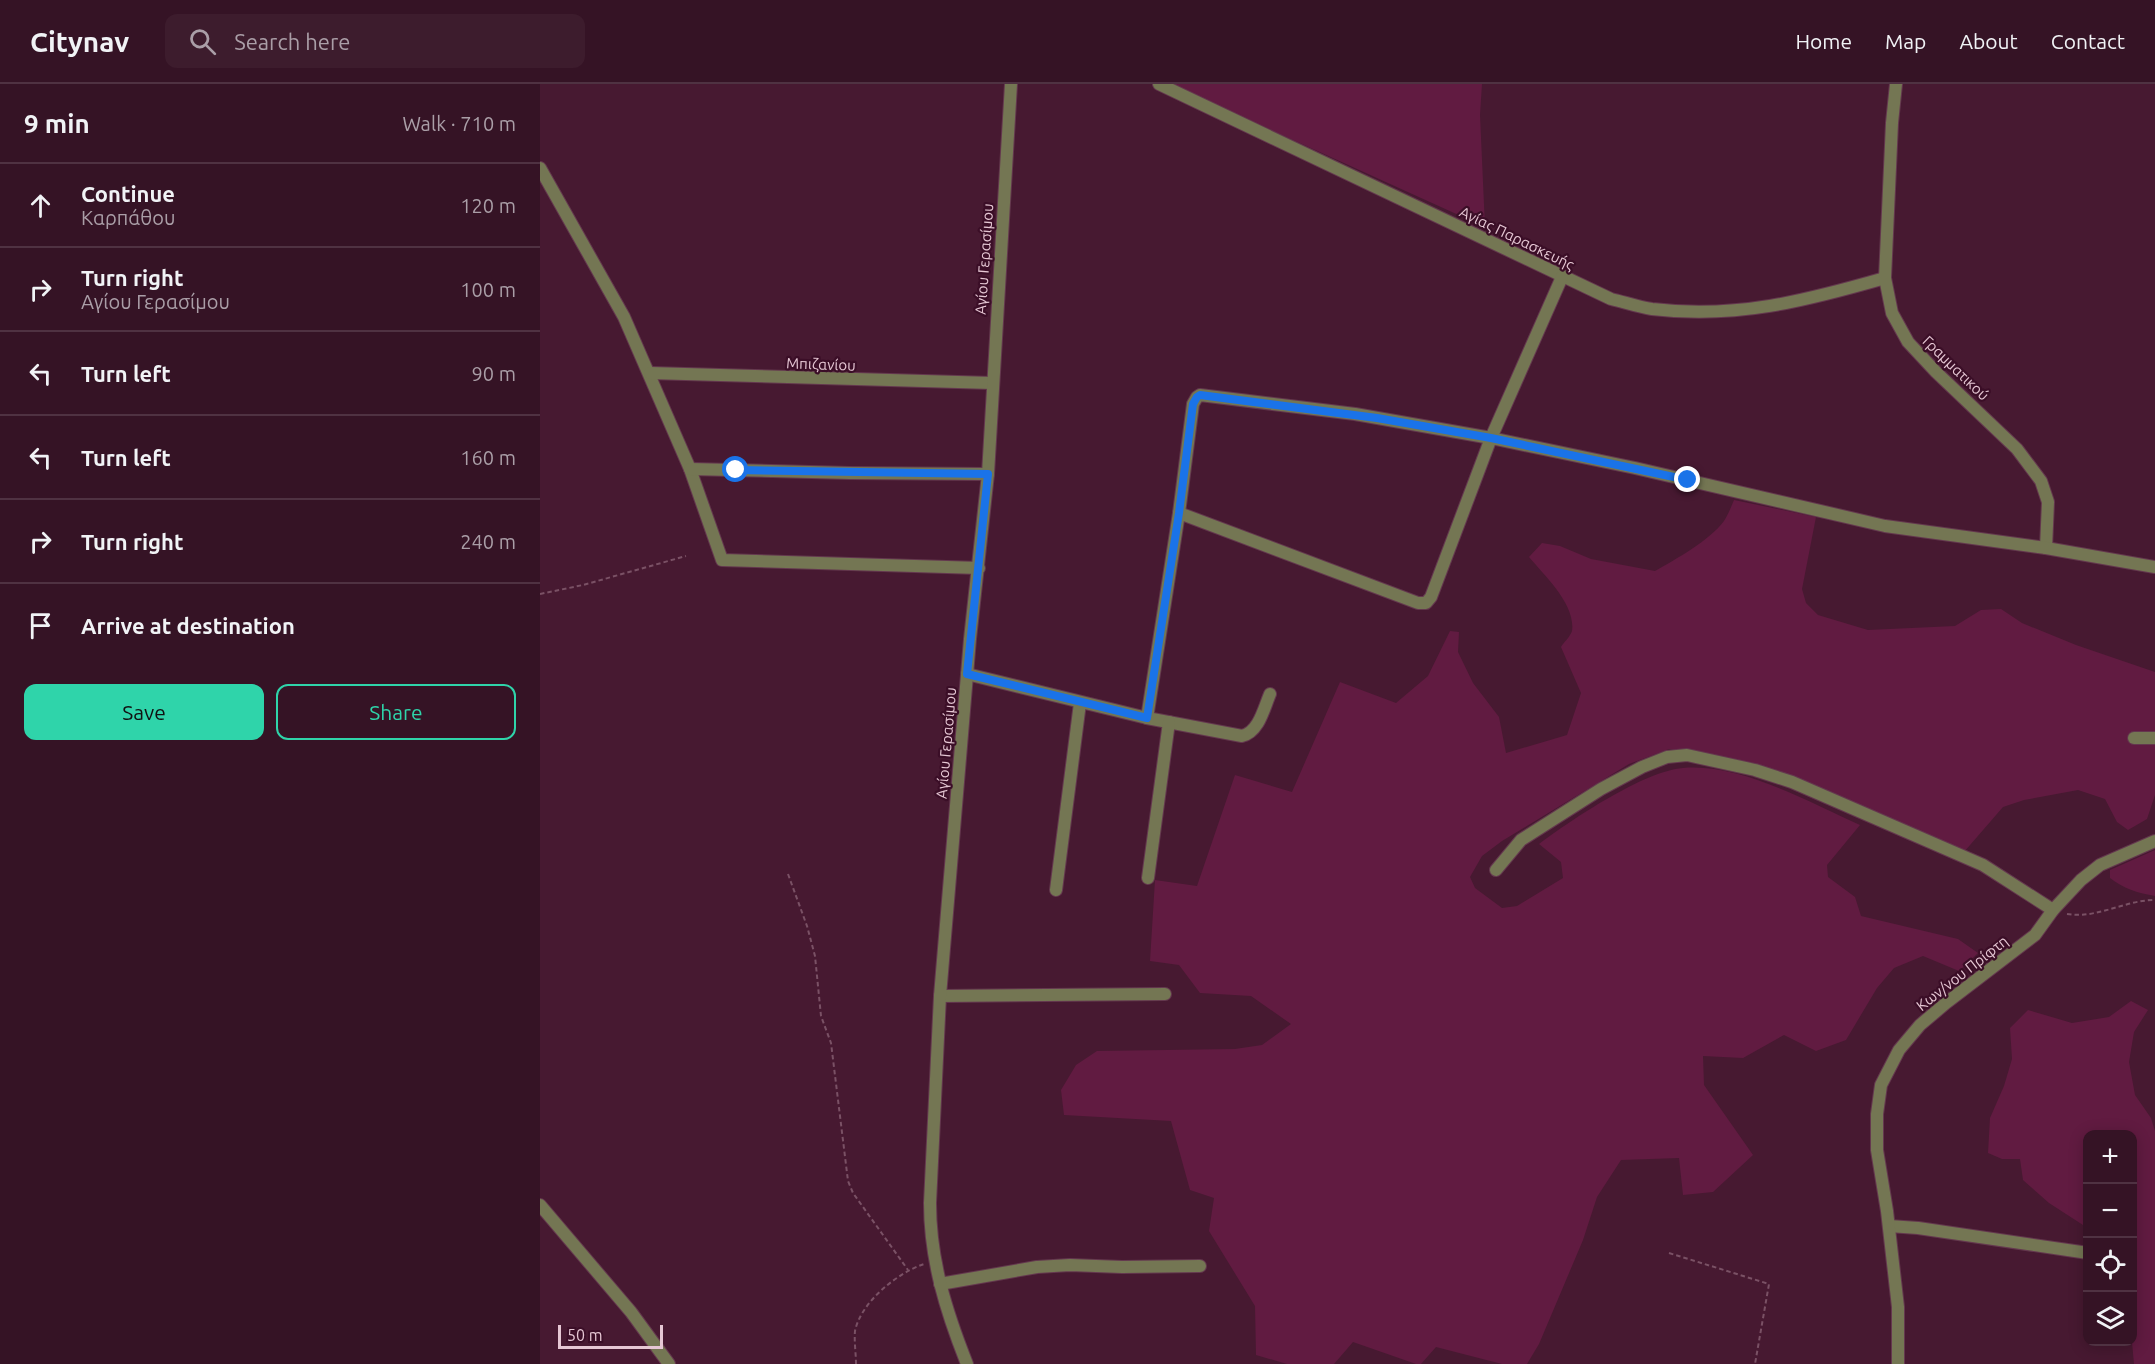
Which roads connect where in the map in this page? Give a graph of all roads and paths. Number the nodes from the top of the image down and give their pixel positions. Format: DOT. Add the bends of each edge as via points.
graph roads {
  1 [pos="1011,84"];
  2 [pos="1159,84"];
  3 [pos="1896,84"];
  4 [pos="540,168"];
  5 [pos="1562,277"];
  6 [pos="1885,278"];
  7 [pos="650,373"];
  8 [pos="992,383"];
  9 [pos="1491,438"];
  10 [pos="690,469"];
  11 [pos="988,474"];
  12 [pos="1179,513"];
  13 [pos="2046,548"];
  14 [pos="686,556"];
  15 [pos="2155,567"];
  16 [pos="979,568"];
  17 [pos="540,594"];
  18 [pos="967,674"];
  19 [pos="1270,693"];
  20 [pos="1080,703"];
  21 [pos="1147,718"];
  22 [pos="1169,722"];
  23 [pos="2134,738"];
  24 [pos="2155,738"];
  25 [pos="2155,841"];
  26 [pos="1496,870"];
  27 [pos="788,874"];
  28 [pos="1148,878"];
  29 [pos="1056,890"];
  30 [pos="2155,900"];
  31 [pos="2053,910"];
  32 [pos="1165,994"];
  33 [pos="940,996"];
  34 [pos="540,1205"];
  35 [pos="1889,1226"];
  36 [pos="2083,1252"];
  37 [pos="1669,1253"];
  38 [pos="934,1261"];
  39 [pos="1200,1266"];
  40 [pos="908,1270"];
  41 [pos="940,1284"];
  42 [pos="669,1364"];
  43 [pos="856,1364"];
  44 [pos="967,1364"];
  45 [pos="1755,1364"];
  46 [pos="1898,1364"];
  1 -- 8 [label="street, Αγίου Γερασίμου"];
  2 -- 5 [label="street, Αγίας Παρασκευής"];
  3 -- 6 [label="street, Γραμματικού"];
  4 -- 7 [label="street" via="624,317"];
  5 -- 6 [label="street, Αγίας Παρασκευής" via="1611,299 1649,308 1717,312 1782,305"];
  5 -- 9 [label="street"];
  6 -- 13 [label="street, Γραμματικού" via="1892,313 1908,342 2017,449 2041,481 2049,502"];
  7 -- 8 [label="street, Μπιζανίου"];
  7 -- 10 [label="street"];
  8 -- 11 [label="street, Αγίου Γερασίμου"];
  9 -- 12 [label="street" via="1354,414 1200,395 1193,404"];
  9 -- 12 [label="street" via="1431,597 1422,604"];
  9 -- 13 [label="street" via="1885,526"];
  10 -- 11 [label="street"];
  10 -- 16 [label="street" via="722,560"];
  11 -- 16 [label="street, Αγίου Γερασίμου"];
  12 -- 21 [label="street"];
  13 -- 15 [label="street"];
  14 -- 17 [label="path"];
  16 -- 18 [label="street, Αγίου Γερασίμου"];
  18 -- 20 [label="street"];
  18 -- 33 [label="street, Αγίου Γερασίμου"];
  19 -- 22 [label="street" via="1250,734 1242,736"];
  20 -- 21 [label="street"];
  20 -- 29 [label="street"];
  21 -- 22 [label="street"];
  22 -- 28 [label="street"];
  23 -- 24 [label="street"];
  25 -- 31 [label="street, Κων/νου Πρίφτη" via="2100,865"];
  26 -- 31 [label="street" via="1521,840 1601,789 1642,767 1667,757 1686,755 1792,782 1983,866"];
  27 -- 40 [label="path" via="815,956 821,1016 831,1043 848,1181"];
  30 -- 31 [label="path" via="2080,915"];
  31 -- 35 [label="street, Κων/νου Πρίφτη" via="2035,935 1946,1003 1899,1050 1881,1085 1876,1114 1877,1150"];
  32 -- 33 [label="street"];
  33 -- 38 [label="street, Αγίου Γερασίμου" via="930,1203"];
  34 -- 42 [label="street" via="631,1312"];
  35 -- 36 [label="street"];
  35 -- 46 [label="street, Κων/νου Πρίφτη" via="1898,1307"];
  37 -- 45 [label="path" via="1769,1284"];
  38 -- 40 [label="path"];
  38 -- 41 [label="street, Αγίου Γερασίμου"];
  39 -- 41 [label="street" via="1070,1264"];
  40 -- 43 [label="path" via="869,1302 855,1330"];
  41 -- 44 [label="street, Αγίου Γερασίμου"];
}
